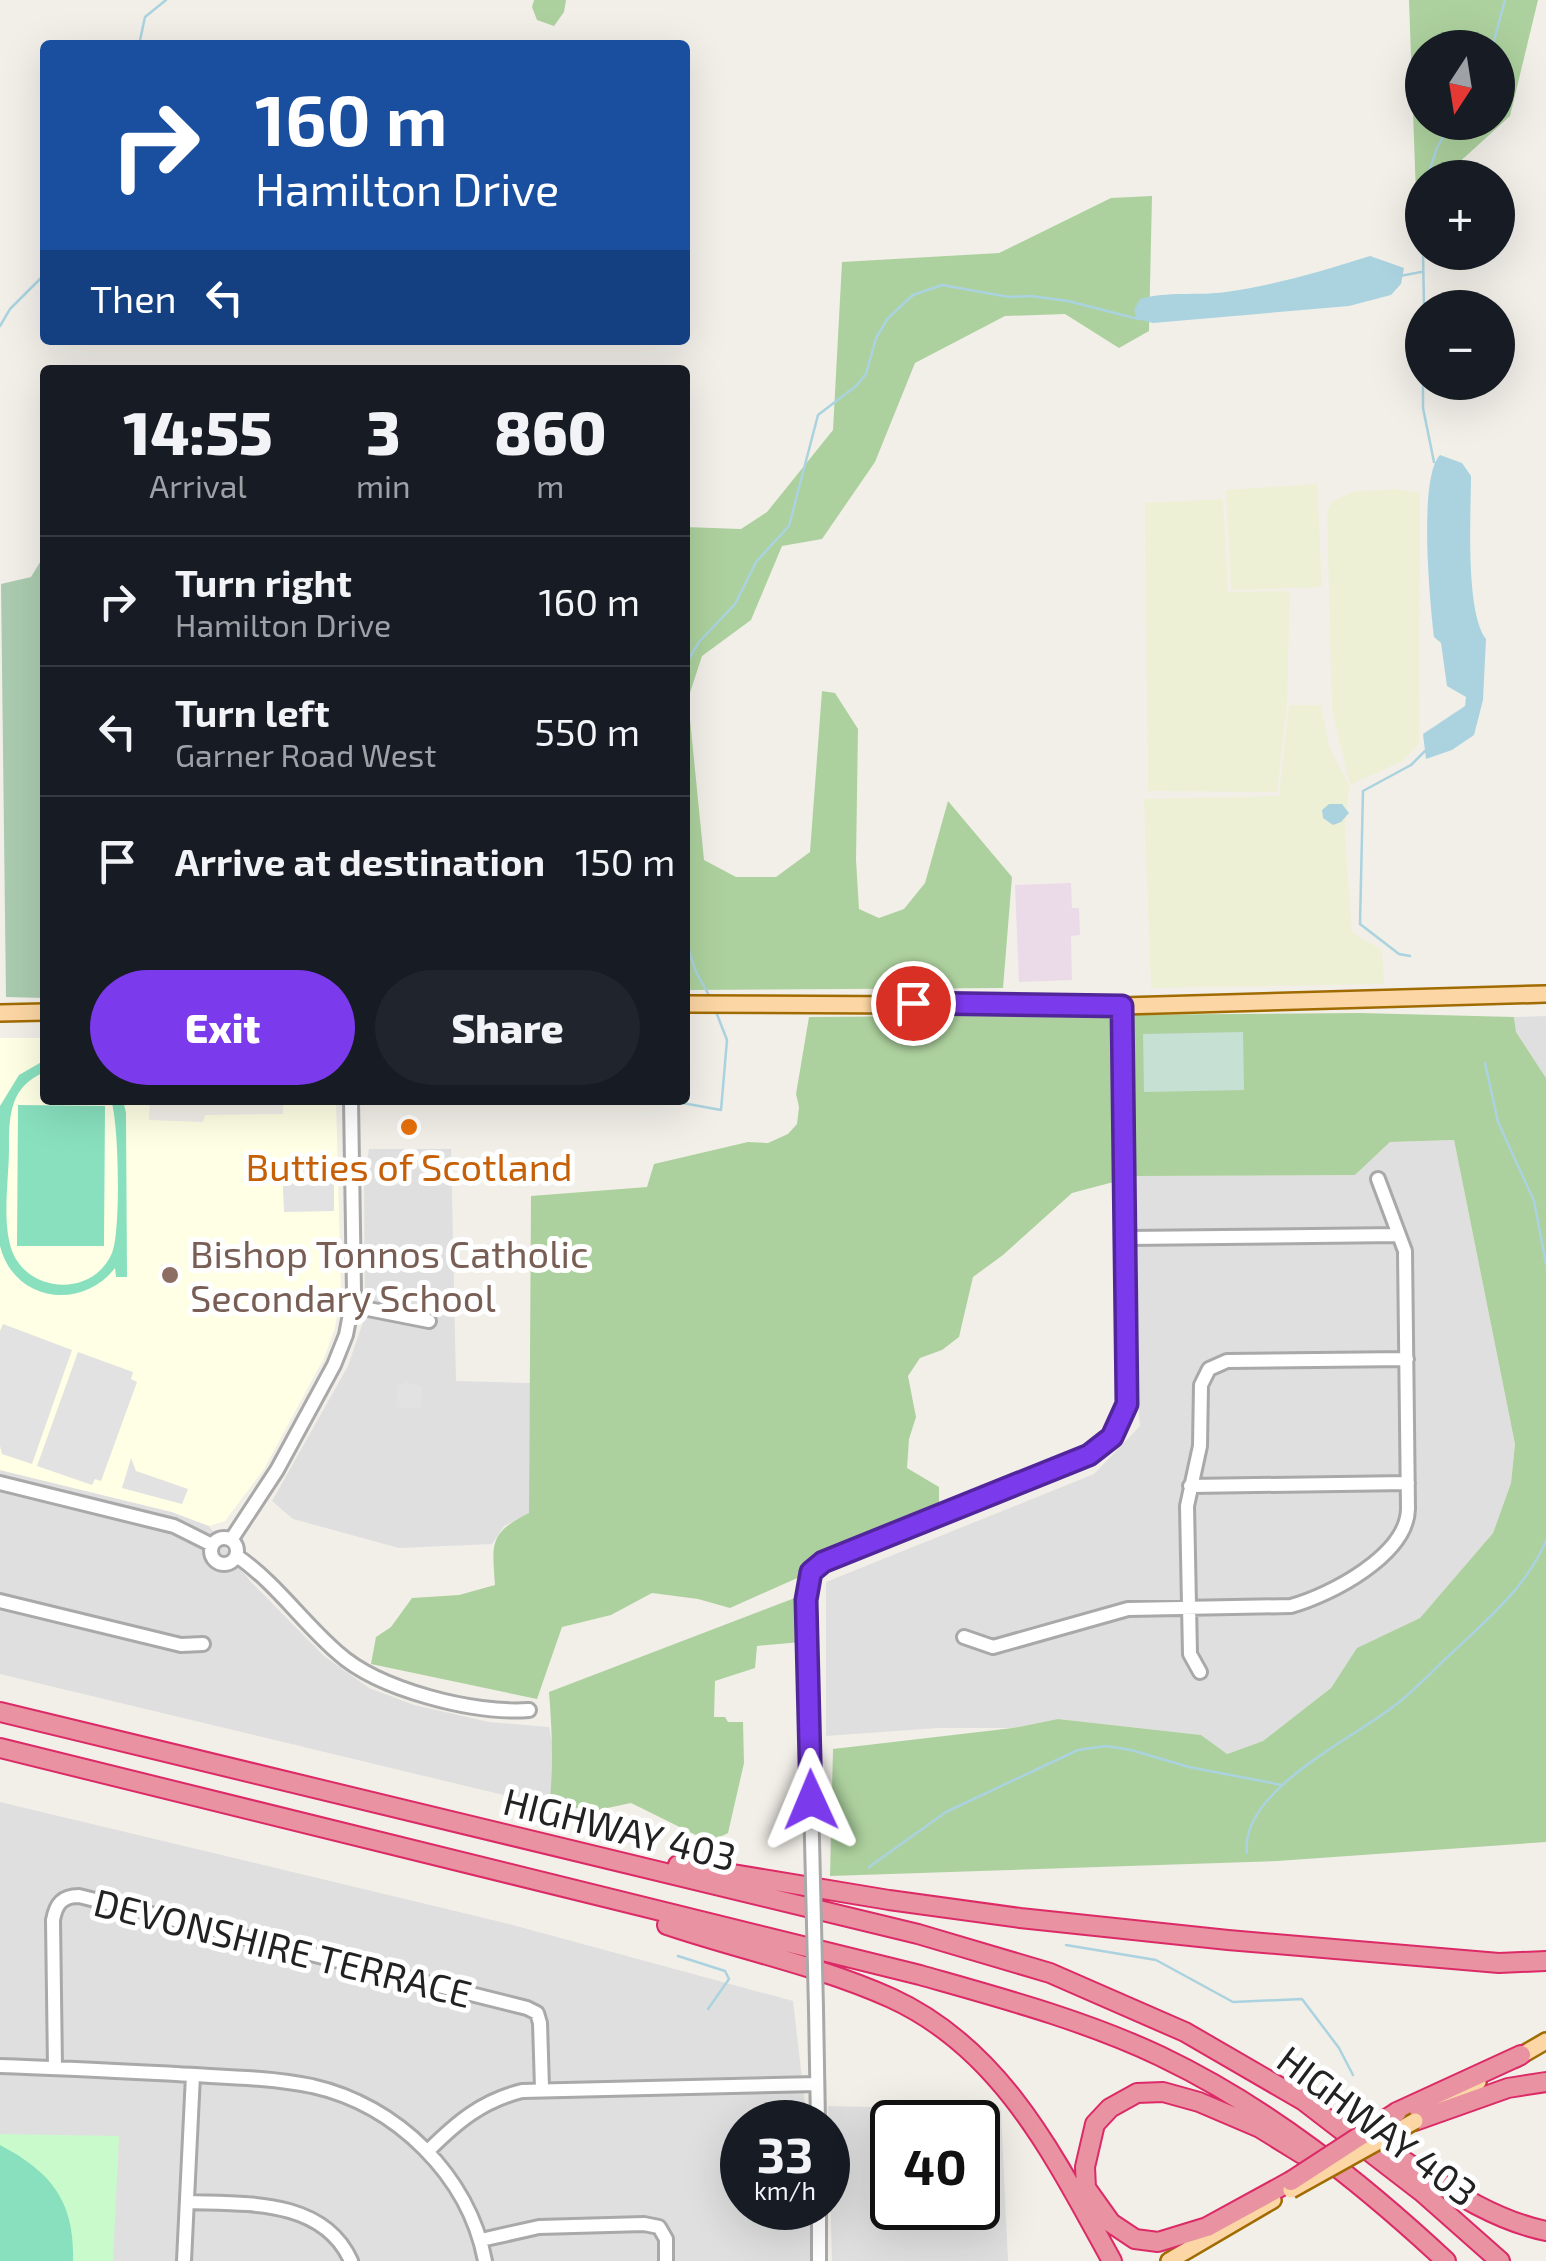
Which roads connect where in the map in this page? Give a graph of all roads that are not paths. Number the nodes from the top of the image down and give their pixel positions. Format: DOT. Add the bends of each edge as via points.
graph roads {
  1 [pos="1546,994"];
  2 [pos="690,1004"];
  3 [pos="1122,1006"];
  4 [pos="0,1012"];
  5 [pos="40,1012"];
  6 [pos="351,1105"];
  7 [pos="1378,1179"];
  8 [pos="1399,1235"];
  9 [pos="1126,1238"];
  10 [pos="353,1306"];
  11 [pos="429,1321"];
  12 [pos="1407,1359"];
  13 [pos="1408,1482"];
  14 [pos="0,1483"];
  15 [pos="1190,1486"];
  16 [pos="231,1540"];
  17 [pos="212,1545"];
  18 [pos="237,1556"];
  19 [pos="0,1601"];
  20 [pos="1188,1608"];
  21 [pos="964,1637"];
  22 [pos="202,1644"];
  23 [pos="1200,1672"];
  24 [pos="529,1710"];
  25 [pos="0,1712"];
  26 [pos="0,1748"];
  27 [pos="551,1844"];
  28 [pos="558,1888"];
  29 [pos="1546,1961"];
  30 [pos="1546,2042"];
  31 [pos="1521,2055"];
  32 [pos="0,2066"];
  33 [pos="55,2068"];
  34 [pos="192,2075"];
  35 [pos="1546,2082"];
  36 [pos="817,2084"];
  37 [pos="542,2088"];
  38 [pos="817,2100"];
  39 [pos="1304,2101"];
  40 [pos="1415,2121"];
  41 [pos="428,2151"];
  42 [pos="1291,2185"];
  43 [pos="187,2202"];
  44 [pos="819,2230"];
  45 [pos="1546,2231"];
  46 [pos="481,2240"];
  47 [pos="184,2261"];
  48 [pos="351,2261"];
  49 [pos="485,2261"];
  50 [pos="666,2261"];
  51 [pos="820,2261"];
  52 [pos="1112,2261"];
  53 [pos="1169,2261"];
  54 [pos="1437,2261"];
  55 [pos="1446,2261"];
  56 [pos="1500,2261"];
  1 -- 3 [label="main road"];
  2 -- 3 [label="main road"];
  3 -- 9 [label="street"];
  4 -- 5 [label="main road"];
  6 -- 10 [label="street"];
  7 -- 8 [label="street"];
  8 -- 9 [label="street"];
  8 -- 12 [label="street"];
  9 -- 36 [label="street, bridge" via="1128,1398 1108,1442 811,1572 806,1600"];
  10 -- 11 [label="street"];
  10 -- 16 [label="street" via="334,1365"];
  12 -- 13 [label="street"];
  12 -- 15 [label="street" via="1214,1366 1200,1386 1200,1446"];
  13 -- 15 [label="street"];
  13 -- 20 [label="street" via="1406,1528 1365,1570 1291,1606"];
  14 -- 17 [label="street" via="174,1526"];
  15 -- 20 [label="street"];
  16 -- 17 [label="street"];
  16 -- 18 [label="street"];
  17 -- 18 [label="street" via="218,1564"];
  18 -- 24 [label="street" via="334,1650 374,1677 492,1710"];
  19 -- 22 [label="street" via="181,1645"];
  20 -- 21 [label="street" via="1128,1609 992,1647"];
  20 -- 23 [label="street" via="1190,1654"];
  25 -- 27 [label="highway, HIGHWAY 403"];
  26 -- 28 [label="highway"];
  27 -- 29 [label="highway" via="1020,1918 1499,1963"];
  27 -- 39 [label="highway, HIGHWAY 403" via="1050,1973 1185,2032"];
  28 -- 52 [label="highway" via="860,1987 940,2027 987,2066 1032,2119"];
  28 -- 55 [label="highway, HIGHWAY 403" via="920,1975 1044,2010 1160,2056 1289,2129"];
  30 -- 31 [label="main road"];
  31 -- 40 [label="main road"];
  31 -- 42 [label="highway, bridge" via="1397,2112"];
  32 -- 33 [label="street"];
  33 -- 34 [label="street"];
  33 -- 37 [label="street, DEVONSHIRE TERRACE" via="54,1920 61,1900 79,1896 537,2012"];
  34 -- 41 [label="street" via="317,2087 382,2115"];
  34 -- 43 [label="street"];
  35 -- 40 [label="highway" via="1508,2088"];
  36 -- 37 [label="street"];
  36 -- 38 [label="street"];
  37 -- 41 [label="street" via="495,2098"];
  39 -- 45 [label="highway" via="1492,2213"];
  39 -- 56 [label="highway, HIGHWAY 403"];
  40 -- 42 [label="main road, bridge"];
  41 -- 46 [label="street" via="458,2190"];
  42 -- 53 [label="main road"];
  42 -- 54 [label="highway" via="1207,2227 1158,2242 1112,2224 1086,2188 1086,2167 1096,2124 1110,2108 1137,2093 1163,2092 1286,2142"];
  43 -- 47 [label="street"];
  43 -- 48 [label="street" via="293,2211 339,2241"];
  44 -- 51 [label="street"];
  46 -- 49 [label="street"];
  46 -- 50 [label="street" via="539,2226 644,2224 659,2227"];
}
